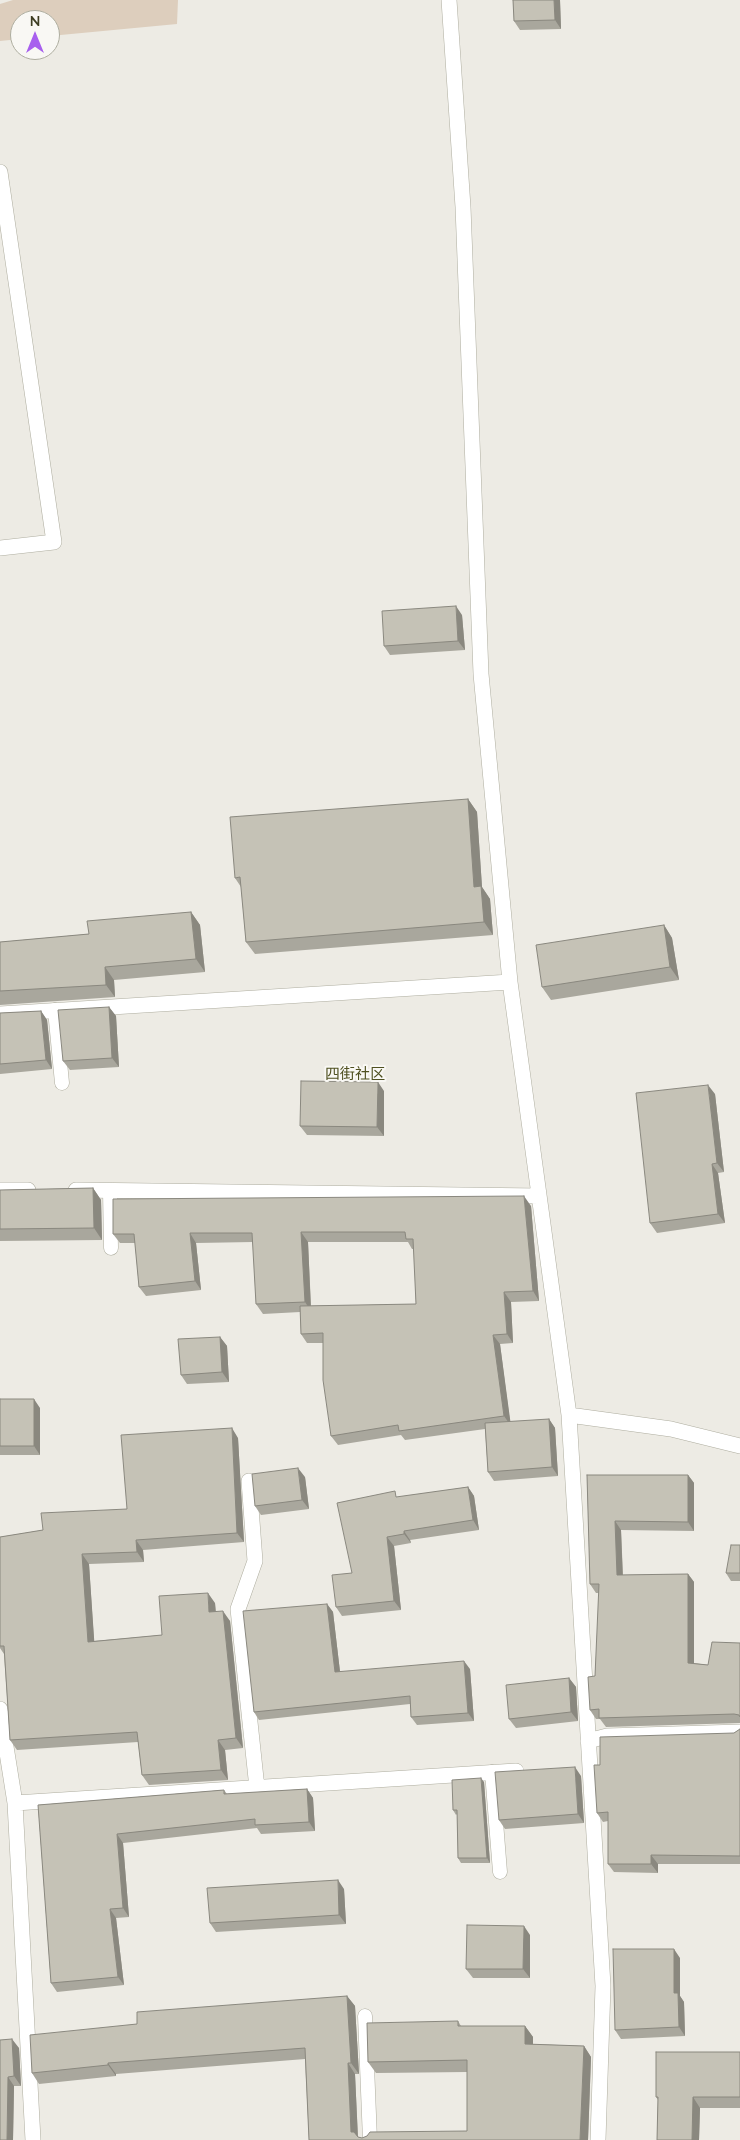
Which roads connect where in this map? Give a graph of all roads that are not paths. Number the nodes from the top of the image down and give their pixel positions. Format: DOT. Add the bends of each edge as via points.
graph roads {
  1 [pos="449,0"];
  2 [pos="0,172"];
  3 [pos="0,548"];
  4 [pos="510,982"];
  5 [pos="55,1010"];
  6 [pos="0,1014"];
  7 [pos="62,1083"];
  8 [pos="0,1190"];
  9 [pos="40,1190"];
  10 [pos="60,1190"];
  11 [pos="110,1191"];
  12 [pos="539,1196"];
  13 [pos="111,1248"];
  14 [pos="570,1415"];
  15 [pos="740,1446"];
  16 [pos="249,1481"];
  17 [pos="0,1709"];
  18 [pos="740,1732"];
  19 [pos="588,1741"];
  20 [pos="531,1770"];
  21 [pos="492,1772"];
  22 [pos="257,1788"];
  23 [pos="15,1803"];
  24 [pos="500,1872"];
  25 [pos="365,2016"];
  26 [pos="33,2140"];
  27 [pos="370,2140"];
  28 [pos="598,2140"];
  1 -- 4 [label="street" via="463,217 481,674"];
  2 -- 3 [label="street" via="54,542"];
  4 -- 5 [label="street"];
  4 -- 12 [label="street"];
  5 -- 6 [label="street"];
  5 -- 7 [label="lane"];
  8 -- 9 [label="street"];
  10 -- 11 [label="street"];
  11 -- 12 [label="street"];
  11 -- 13 [label="lane"];
  12 -- 14 [label="street"];
  14 -- 15 [label="street" via="671,1429"];
  14 -- 19 [label="street"];
  16 -- 22 [label="street" via="255,1561 238,1609"];
  17 -- 23 [label="street"];
  18 -- 19 [label="street" via="607,1736"];
  19 -- 28 [label="street" via="585,1766 603,1986"];
  20 -- 21 [label="street"];
  21 -- 22 [label="street"];
  21 -- 24 [label="lane"];
  22 -- 23 [label="street"];
  23 -- 26 [label="street"];
  25 -- 27 [label="lane"];
}
